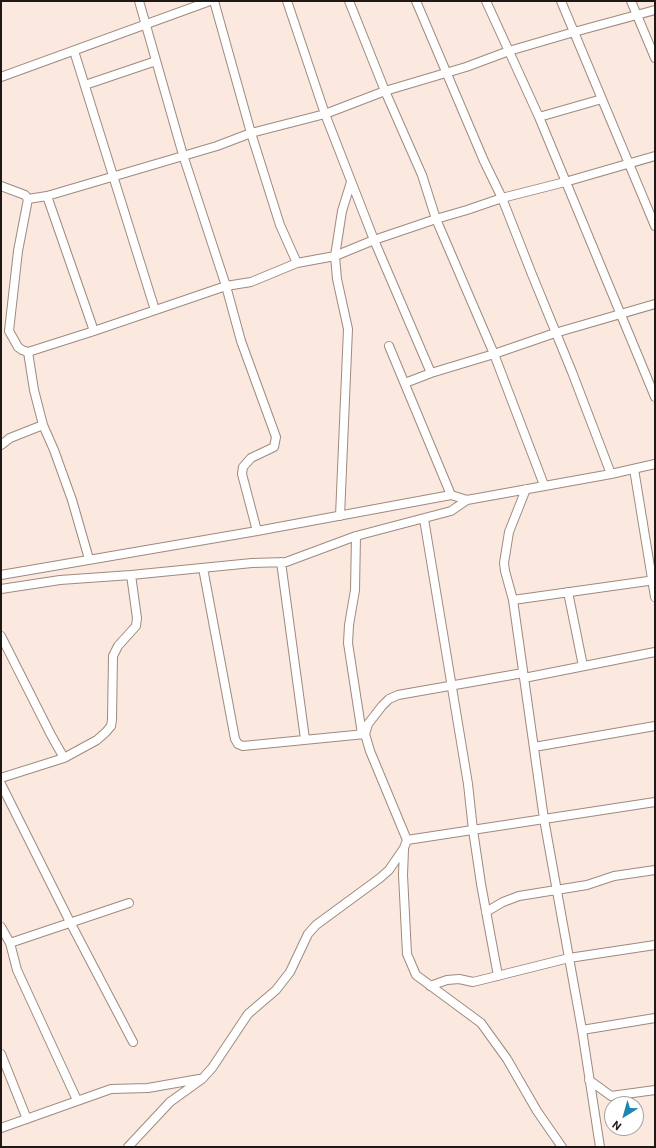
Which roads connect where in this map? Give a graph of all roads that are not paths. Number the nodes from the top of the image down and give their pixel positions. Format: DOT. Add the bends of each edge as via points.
graph roads {
  1 [pos="139,1"];
  2 [pos="210,1"];
  3 [pos="214,1"];
  4 [pos="287,1"];
  5 [pos="349,1"];
  6 [pos="416,1"];
  7 [pos="486,1"];
  8 [pos="561,1"];
  9 [pos="631,1"];
  10 [pos="655,10"];
  11 [pos="637,14"];
  12 [pos="146,24"];
  13 [pos="574,32"];
  14 [pos="74,51"];
  15 [pos="510,51"];
  16 [pos="655,58"];
  17 [pos="156,61"];
  18 [pos="446,72"];
  19 [pos="1,77"];
  20 [pos="85,85"];
  21 [pos="385,91"];
  22 [pos="602,99"];
  23 [pos="324,114"];
  24 [pos="539,117"];
  25 [pos="251,133"];
  26 [pos="183,155"];
  27 [pos="655,156"];
  28 [pos="629,163"];
  29 [pos="113,177"];
  30 [pos="351,182"];
  31 [pos="565,182"];
  32 [pos="1,186"];
  33 [pos="46,196"];
  34 [pos="502,198"];
  35 [pos="28,199"];
  36 [pos="436,219"];
  37 [pos="655,226"];
  38 [pos="374,240"];
  39 [pos="335,256"];
  40 [pos="297,263"];
  41 [pos="226,286"];
  42 [pos="655,304"];
  43 [pos="155,310"];
  44 [pos="621,314"];
  45 [pos="5,330"];
  46 [pos="94,331"];
  47 [pos="555,333"];
  48 [pos="389,346"];
  49 [pos="28,352"];
  50 [pos="494,354"];
  51 [pos="431,373"];
  52 [pos="405,383"];
  53 [pos="655,398"];
  54 [pos="43,425"];
  55 [pos="1,445"];
  56 [pos="655,464"];
  57 [pos="634,469"];
  58 [pos="612,474"];
  59 [pos="544,485"];
  60 [pos="526,489"];
  61 [pos="451,495"];
  62 [pos="467,500"];
  63 [pos="340,516"];
  64 [pos="424,519"];
  65 [pos="257,531"];
  66 [pos="356,536"];
  67 [pos="89,559"];
  68 [pos="281,562"];
  69 [pos="203,568"];
  70 [pos="1,575"];
  71 [pos="131,575"];
  72 [pos="654,580"];
  73 [pos="1,589"];
  74 [pos="568,592"];
  75 [pos="655,598"];
  76 [pos="513,600"];
  77 [pos="1,636"];
  78 [pos="655,652"];
  79 [pos="583,666"];
  80 [pos="524,675"];
  81 [pos="451,685"];
  82 [pos="655,726"];
  83 [pos="364,734"];
  84 [pos="305,739"];
  85 [pos="534,747"];
  86 [pos="64,758"];
  87 [pos="1,778"];
  88 [pos="1,784"];
  89 [pos="655,802"];
  90 [pos="544,819"];
  91 [pos="473,830"];
  92 [pos="406,844"];
  93 [pos="655,870"];
  94 [pos="557,889"];
  95 [pos="130,903"];
  96 [pos="486,912"];
  97 [pos="70,922"];
  98 [pos="1,927"];
  99 [pos="10,943"];
  100 [pos="655,945"];
  101 [pos="569,958"];
  102 [pos="498,976"];
  103 [pos="430,986"];
  104 [pos="655,1018"];
  105 [pos="582,1030"];
  106 [pos="133,1042"];
  107 [pos="1,1054"];
  108 [pos="202,1079"];
  109 [pos="589,1080"];
  110 [pos="655,1090"];
  111 [pos="77,1100"];
  112 [pos="27,1119"];
  113 [pos="1,1128"];
  114 [pos="128,1147"];
  115 [pos="562,1147"];
  116 [pos="600,1147"];
  1 -- 12 [label="street"];
  2 -- 12 [label="street"];
  3 -- 25 [label="street"];
  4 -- 23 [label="street"];
  5 -- 21 [label="street"];
  6 -- 18 [label="street"];
  7 -- 15 [label="street"];
  8 -- 13 [label="street"];
  9 -- 11 [label="street"];
  10 -- 11 [label="street"];
  11 -- 13 [label="street"];
  11 -- 16 [label="street"];
  12 -- 14 [label="street"];
  12 -- 17 [label="street"];
  13 -- 15 [label="street"];
  13 -- 22 [label="street"];
  14 -- 19 [label="street"];
  14 -- 20 [label="street"];
  15 -- 18 [label="street"];
  15 -- 24 [label="street"];
  17 -- 20 [label="street"];
  17 -- 26 [label="street"];
  18 -- 21 [label="street"];
  18 -- 34 [label="street"];
  20 -- 29 [label="street"];
  21 -- 23 [label="street"];
  21 -- 36 [label="street" via="422,175"];
  22 -- 24 [label="street"];
  22 -- 28 [label="street"];
  23 -- 25 [label="street"];
  23 -- 30 [label="street"];
  24 -- 31 [label="street"];
  25 -- 26 [label="street" via="218,146"];
  25 -- 40 [label="street" via="280,225"];
  26 -- 29 [label="street"];
  26 -- 41 [label="street"];
  27 -- 28 [label="street"];
  28 -- 31 [label="street"];
  28 -- 37 [label="street"];
  29 -- 33 [label="street"];
  29 -- 43 [label="street"];
  30 -- 38 [label="street"];
  30 -- 39 [label="street" via="342,212"];
  31 -- 34 [label="street"];
  31 -- 44 [label="street"];
  32 -- 35 [label="street" via="25,195"];
  33 -- 35 [label="street"];
  33 -- 46 [label="street"];
  34 -- 36 [label="street"];
  34 -- 47 [label="street"];
  35 -- 45 [label="street"];
  36 -- 38 [label="street"];
  36 -- 50 [label="street"];
  38 -- 39 [label="street"];
  38 -- 51 [label="street"];
  39 -- 40 [label="street"];
  39 -- 63 [label="street" via="348,329"];
  40 -- 41 [label="street" via="251,282"];
  41 -- 43 [label="street"];
  41 -- 65 [label="street" via="241,341 276,437 274,447 251,458 243,467 242,474"];
  42 -- 44 [label="street"];
  43 -- 46 [label="street"];
  44 -- 47 [label="street"];
  44 -- 53 [label="street"];
  45 -- 49 [label="street" via="18,347"];
  46 -- 49 [label="street"];
  47 -- 50 [label="street"];
  47 -- 58 [label="street"];
  48 -- 52 [label="street"];
  49 -- 54 [label="street"];
  50 -- 51 [label="street"];
  50 -- 59 [label="street"];
  51 -- 52 [label="street"];
  52 -- 61 [label="street"];
  54 -- 55 [label="street" via="10,438"];
  54 -- 67 [label="street" via="69,493"];
  56 -- 57 [label="street"];
  57 -- 58 [label="street"];
  57 -- 72 [label="street"];
  58 -- 59 [label="street"];
  59 -- 60 [label="street"];
  60 -- 62 [label="street"];
  60 -- 76 [label="street" via="510,532 504,563"];
  61 -- 62 [label="street"];
  61 -- 63 [label="street"];
  62 -- 64 [label="street" via="451,511"];
  63 -- 65 [label="street"];
  64 -- 66 [label="street"];
  64 -- 81 [label="street"];
  65 -- 67 [label="street"];
  66 -- 68 [label="street"];
  66 -- 83 [label="street" via="355,590 348,643"];
  67 -- 70 [label="street"];
  68 -- 69 [label="street"];
  68 -- 84 [label="street"];
  69 -- 71 [label="street"];
  69 -- 84 [label="street" via="238,744 243,746"];
  71 -- 73 [label="street" via="60,580"];
  71 -- 86 [label="street" via="138,618 136,626 118,646 113,656 110,726 97,740"];
  72 -- 74 [label="street"];
  72 -- 75 [label="street"];
  74 -- 76 [label="street"];
  74 -- 79 [label="street"];
  76 -- 80 [label="street"];
  77 -- 86 [label="street"];
  78 -- 79 [label="street"];
  79 -- 80 [label="street"];
  80 -- 81 [label="street"];
  80 -- 85 [label="street"];
  81 -- 83 [label="street" via="388,699 368,724"];
  81 -- 91 [label="street"];
  82 -- 85 [label="street"];
  83 -- 84 [label="street"];
  83 -- 92 [label="street"];
  85 -- 90 [label="street"];
  86 -- 87 [label="street"];
  88 -- 97 [label="street"];
  89 -- 90 [label="street"];
  90 -- 91 [label="street"];
  90 -- 94 [label="street"];
  91 -- 92 [label="street"];
  91 -- 96 [label="street"];
  92 -- 103 [label="street" via="403,875 407,954 416,975"];
  92 -- 108 [label="street" via="389,870 316,924 308,934 290,972 276,990 248,1014"];
  93 -- 94 [label="street"];
  94 -- 96 [label="street" via="519,896"];
  94 -- 101 [label="street"];
  95 -- 97 [label="street"];
  96 -- 102 [label="street"];
  97 -- 99 [label="street"];
  97 -- 106 [label="street"];
  98 -- 99 [label="street"];
  99 -- 111 [label="street" via="17,970"];
  100 -- 101 [label="street"];
  101 -- 102 [label="street"];
  101 -- 105 [label="street"];
  102 -- 103 [label="street" via="473,982 447,980"];
  103 -- 115 [label="street" via="481,1023"];
  104 -- 105 [label="street"];
  105 -- 109 [label="street"];
  107 -- 112 [label="street"];
  108 -- 111 [label="street" via="148,1088 111,1089"];
  108 -- 114 [label="street" via="170,1102"];
  109 -- 110 [label="street" via="611,1096"];
  109 -- 116 [label="street"];
  111 -- 112 [label="street"];
  112 -- 113 [label="street"];
}
